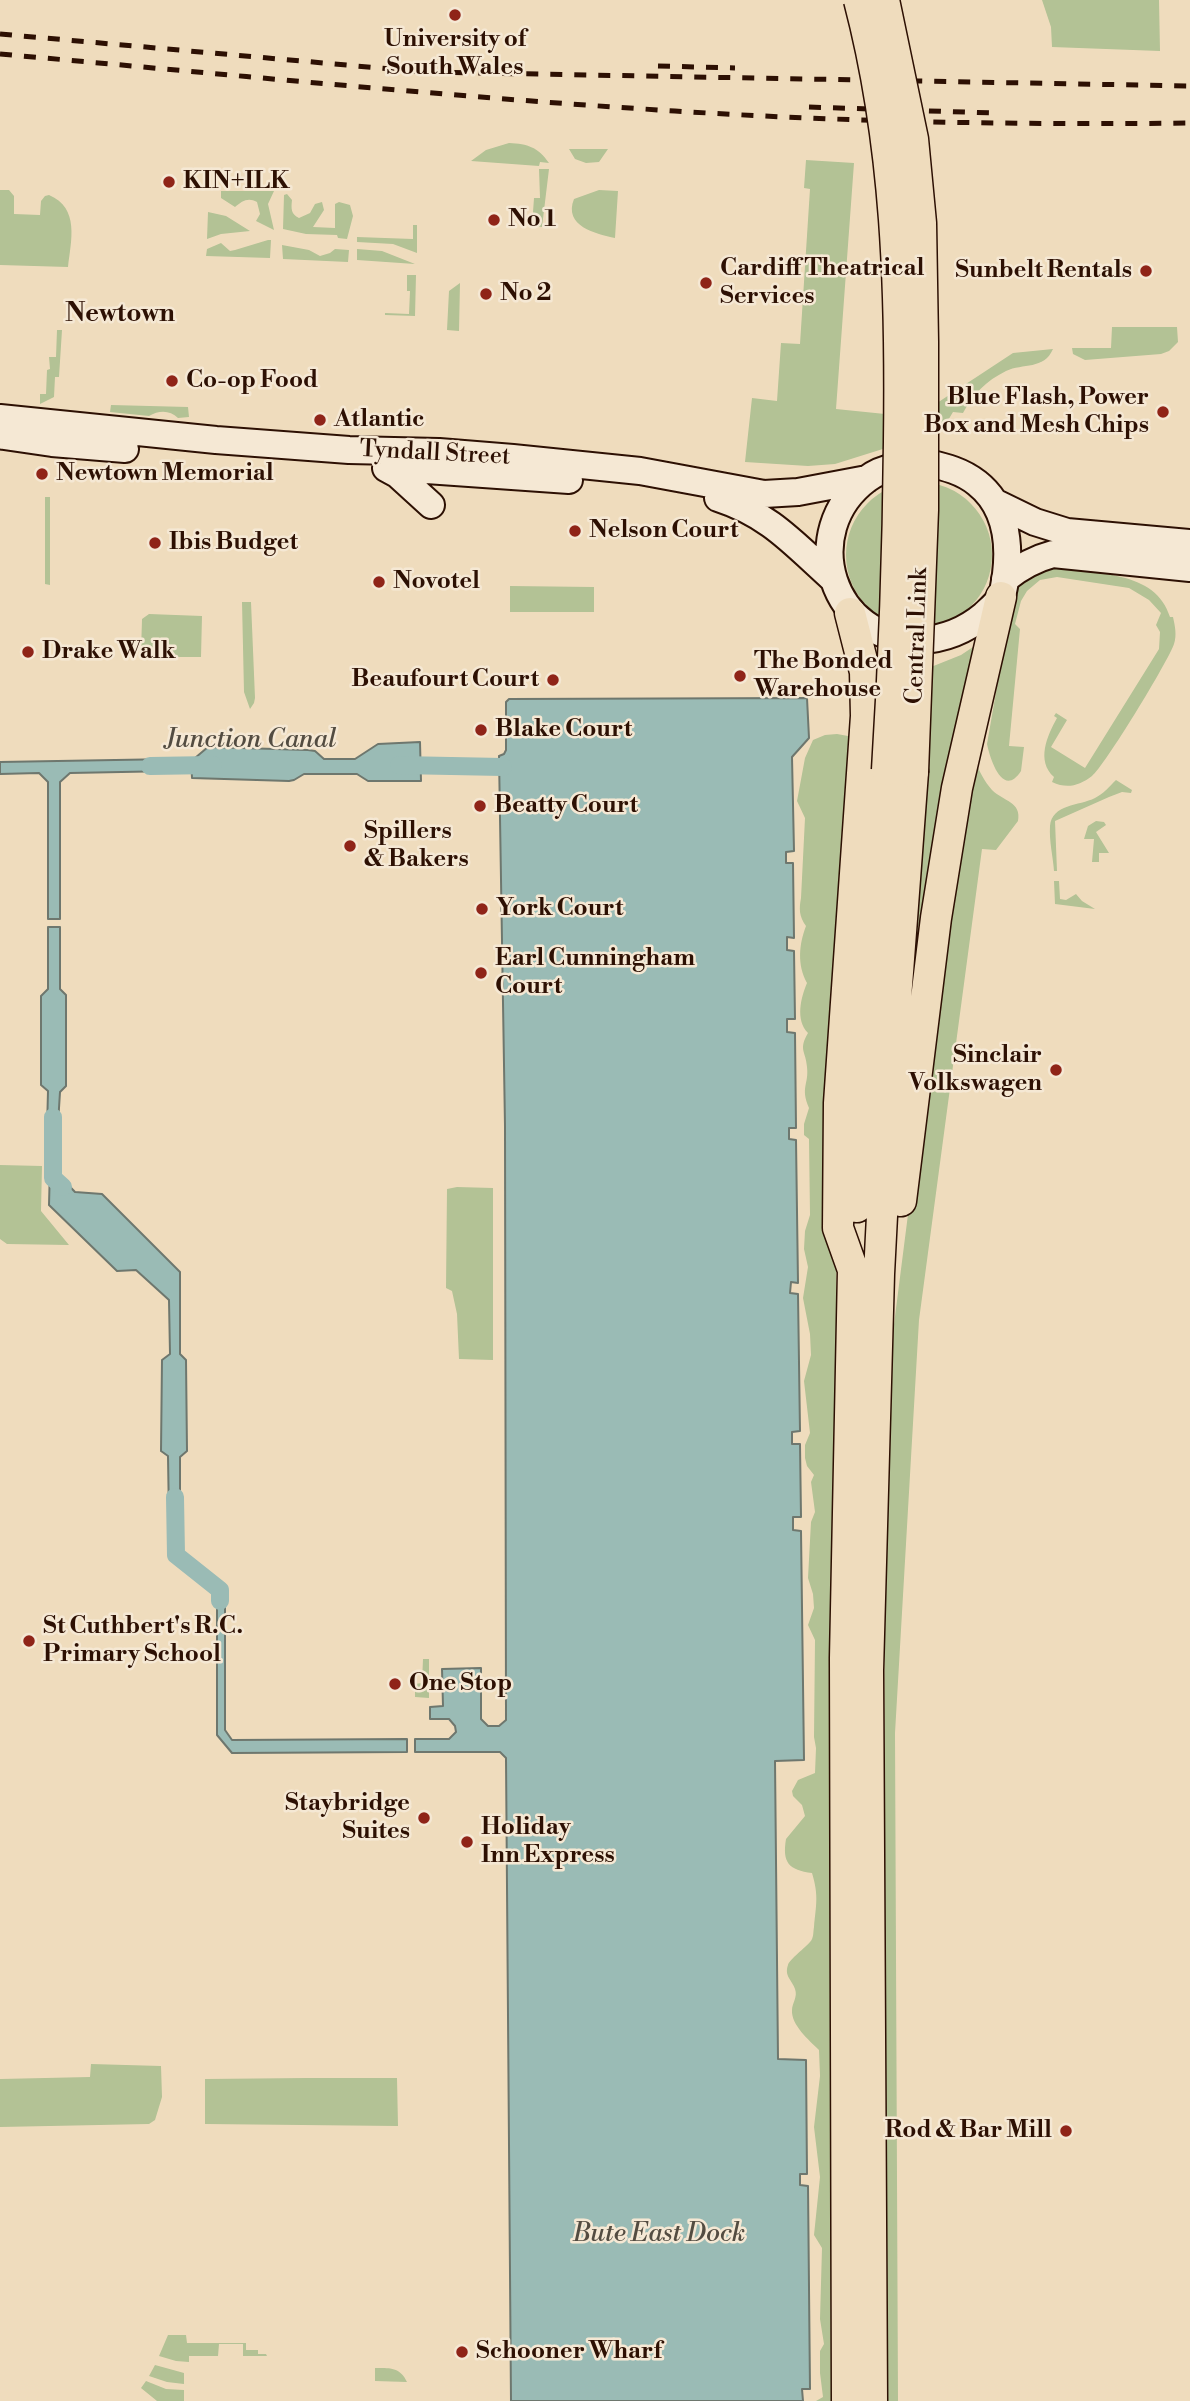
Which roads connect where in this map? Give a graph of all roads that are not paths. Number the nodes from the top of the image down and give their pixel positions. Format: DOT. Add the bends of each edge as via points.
graph roads {
  1 [pos="859,0"];
  2 [pos="884,0"];
  3 [pos="0,418"];
  4 [pos="0,435"];
  5 [pos="386,468"];
  6 [pos="867,479"];
  7 [pos="996,503"];
  8 [pos="431,505"];
  9 [pos="1190,543"];
  10 [pos="1190,568"];
  11 [pos="832,579"];
  12 [pos="1003,588"];
  13 [pos="850,613"];
  14 [pos="900,771"];
  15 [pos="866,1272"];
  16 [pos="847,2401"];
  17 [pos="872,2401"];
  1 -- 14 [label="main road, Central Link, bridge" via="886,140 896,225"];
  2 -- 14 [label="main road, Central Link, bridge" via="913,139 921,223 923,510"];
  3 -- 6 [label="street, Tyndall Street" via="336,449 513,458 640,471 764,494"];
  4 -- 5 [label="street, Tyndall Street" via="69,445"];
  5 -- 8 [label="street"];
  5 -- 11 [label="street, Tyndall Street" via="641,485 706,494 768,520"];
  6 -- 7 [label="street" via="885,469 928,463 977,483"];
  6 -- 11 [label="street" via="844,503 832,530"];
  7 -- 9 [label="street" via="1067,531"];
  7 -- 12 [label="street" via="1008,547"];
  10 -- 12 [label="street" via="1053,554 1019,568"];
  11 -- 13 [label="street"];
  12 -- 13 [label="street" via="983,615 965,628 930,640 906,640 873,631"];
  12 -- 15 [label="main road" via="957,788 896,1239"];
  13 -- 15 [label="main road" via="865,672 866,705 839,1103 838,1228"];
  14 -- 15 [label="main road, Central Link" via="887,1119"];
  15 -- 16 [label="main road" via="845,1658"];
  15 -- 17 [label="main road"];
}
